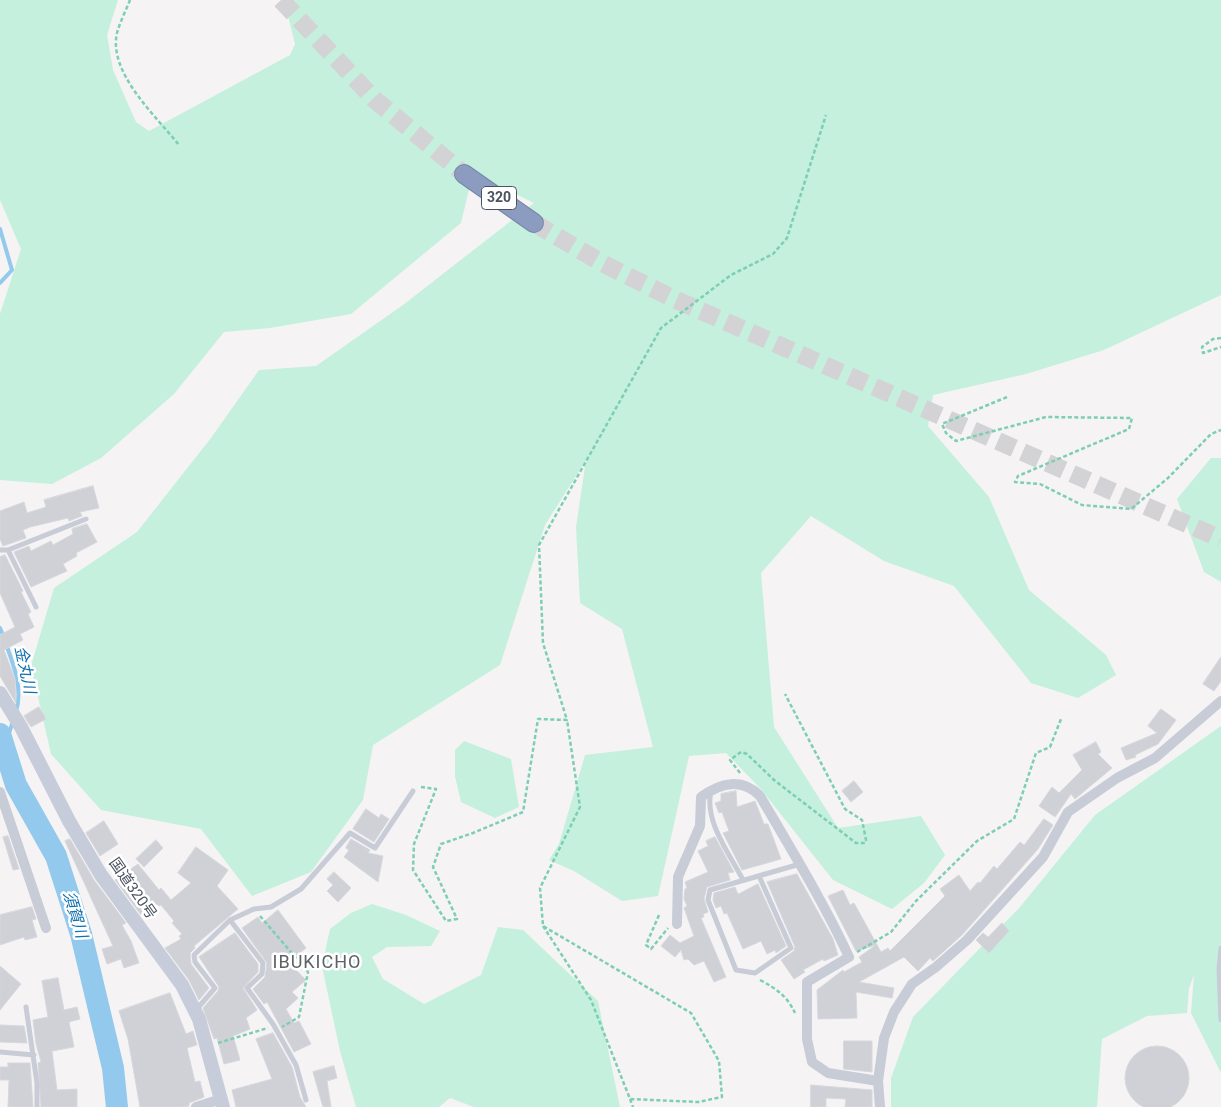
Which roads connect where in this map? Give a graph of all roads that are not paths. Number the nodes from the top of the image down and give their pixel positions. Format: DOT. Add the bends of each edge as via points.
graph roads {
  1 [pos="464,174"];
  2 [pos="534,223"];
  3 [pos="86,518"];
  4 [pos="0,550"];
  5 [pos="8,550"];
  6 [pos="36,607"];
  7 [pos="0,693"];
  8 [pos="1221,701"];
  9 [pos="711,790"];
  10 [pos="412,791"];
  11 [pos="0,792"];
  12 [pos="801,864"];
  13 [pos="759,876"];
  14 [pos="743,880"];
  15 [pos="230,920"];
  16 [pos="677,921"];
  17 [pos="46,928"];
  18 [pos="1221,948"];
  19 [pos="26,1007"];
  20 [pos="195,1011"];
  21 [pos="1221,1020"];
  22 [pos="0,1052"];
  23 [pos="34,1054"];
  24 [pos="878,1081"];
  25 [pos="306,1100"];
  26 [pos="222,1103"];
  27 [pos="36,1107"];
  28 [pos="196,1107"];
  29 [pos="880,1107"];
  1 -- 2 [label="highway, 320"];
  3 -- 5 [label="lane"];
  4 -- 5 [label="lane"];
  5 -- 6 [label="lane"];
  7 -- 20 [label="street, 国道320号" via="101,875 182,985"];
  8 -- 24 [label="street" via="1155,758 1117,778 1068,812 1043,858 966,940 912,984 894,1012 884,1038"];
  9 -- 12 [label="street" via="740,784 751,786"];
  9 -- 14 [label="lane" via="712,818"];
  9 -- 16 [label="street" via="701,797 700,826 678,877"];
  10 -- 15 [label="lane" via="375,848 350,833 301,889 271,907 254,909"];
  11 -- 17 [label="street"];
  12 -- 13 [label="lane"];
  12 -- 24 [label="street" via="849,957 807,982 807,1039 812,1062 828,1073"];
  13 -- 14 [label="lane"];
  13 -- 14 [label="lane" via="791,948 755,973 736,970 708,900 710,890"];
  15 -- 20 [label="lane" via="194,955 195,962 215,988"];
  15 -- 25 [label="lane" via="262,963 262,974 246,988 276,1028 296,1065"];
  18 -- 21 [label="lane"];
  19 -- 23 [label="lane"];
  20 -- 26 [label="street, 国道320号"];
  22 -- 23 [label="lane"];
  23 -- 27 [label="lane"];
  24 -- 29 [label="street"];
  26 -- 28 [label="street"];
}
